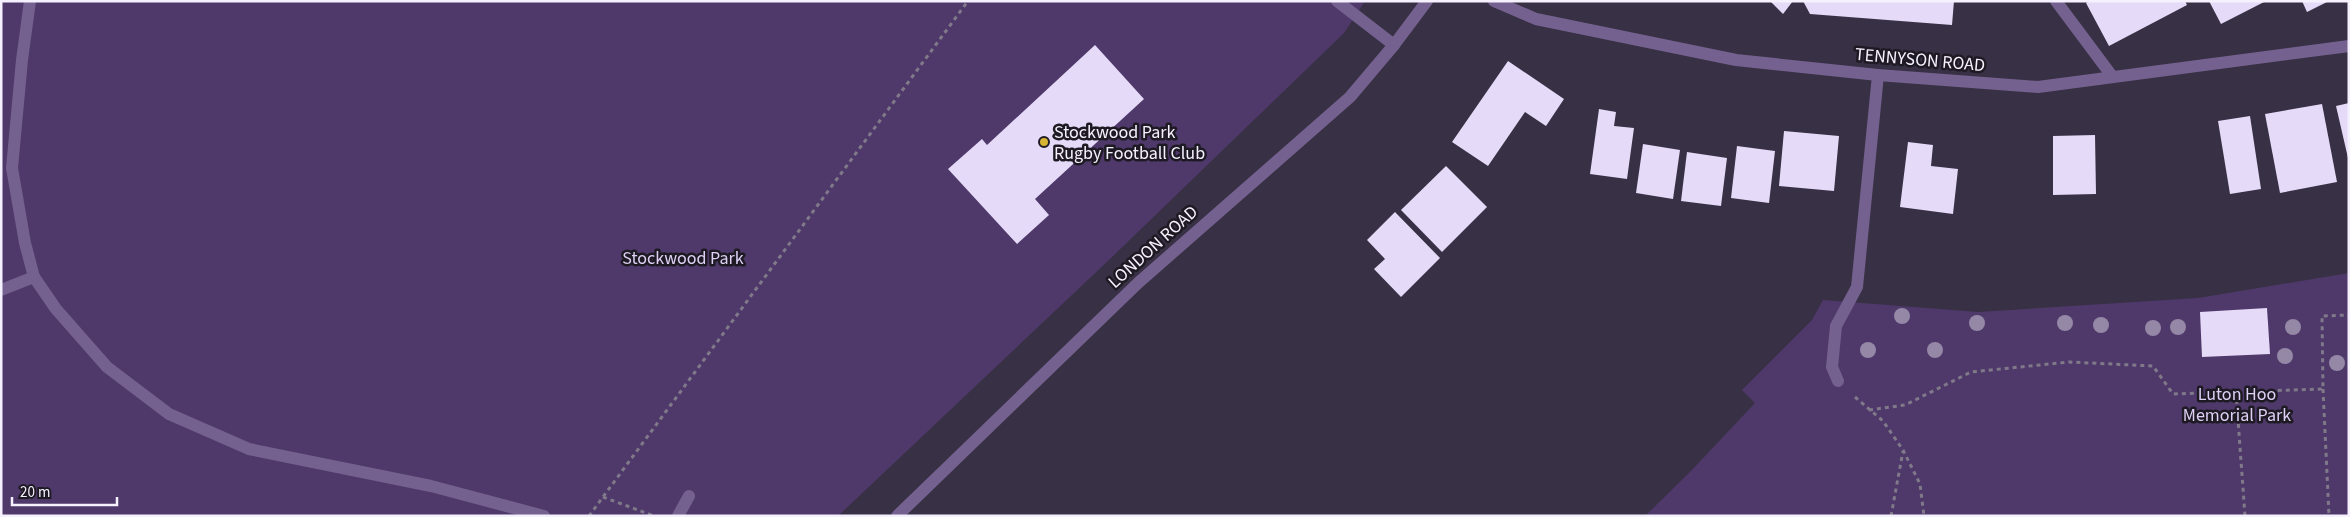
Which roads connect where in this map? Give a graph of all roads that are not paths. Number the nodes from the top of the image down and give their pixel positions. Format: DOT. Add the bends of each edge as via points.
graph roads {
  1 [pos="30,1"];
  2 [pos="1337,1"];
  3 [pos="1427,1"];
  4 [pos="1494,1"];
  5 [pos="2056,1"];
  6 [pos="1394,45"];
  7 [pos="2349,46"];
  8 [pos="1878,75"];
  9 [pos="2112,76"];
  10 [pos="34,277"];
  11 [pos="1,290"];
  12 [pos="1838,381"];
  13 [pos="689,496"];
  14 [pos="544,516"];
  15 [pos="678,516"];
  16 [pos="896,516"];
  1 -- 10 [label="street" via="12,168"];
  2 -- 6 [label="street"];
  3 -- 6 [label="street, LONDON ROAD"];
  4 -- 8 [label="street, TENNYSON ROAD" via="1536,19 1736,60"];
  5 -- 9 [label="street"];
  6 -- 16 [label="street, LONDON ROAD" via="1350,97 1138,283"];
  7 -- 9 [label="street, TENNYSON ROAD"];
  8 -- 9 [label="street, TENNYSON ROAD" via="2038,87"];
  8 -- 12 [label="street" via="1856,287 1836,326 1832,367"];
  10 -- 11 [label="street"];
  10 -- 14 [label="street" via="56,309 107,367 169,414 249,448 431,486"];
  13 -- 15 [label="street"];
}
